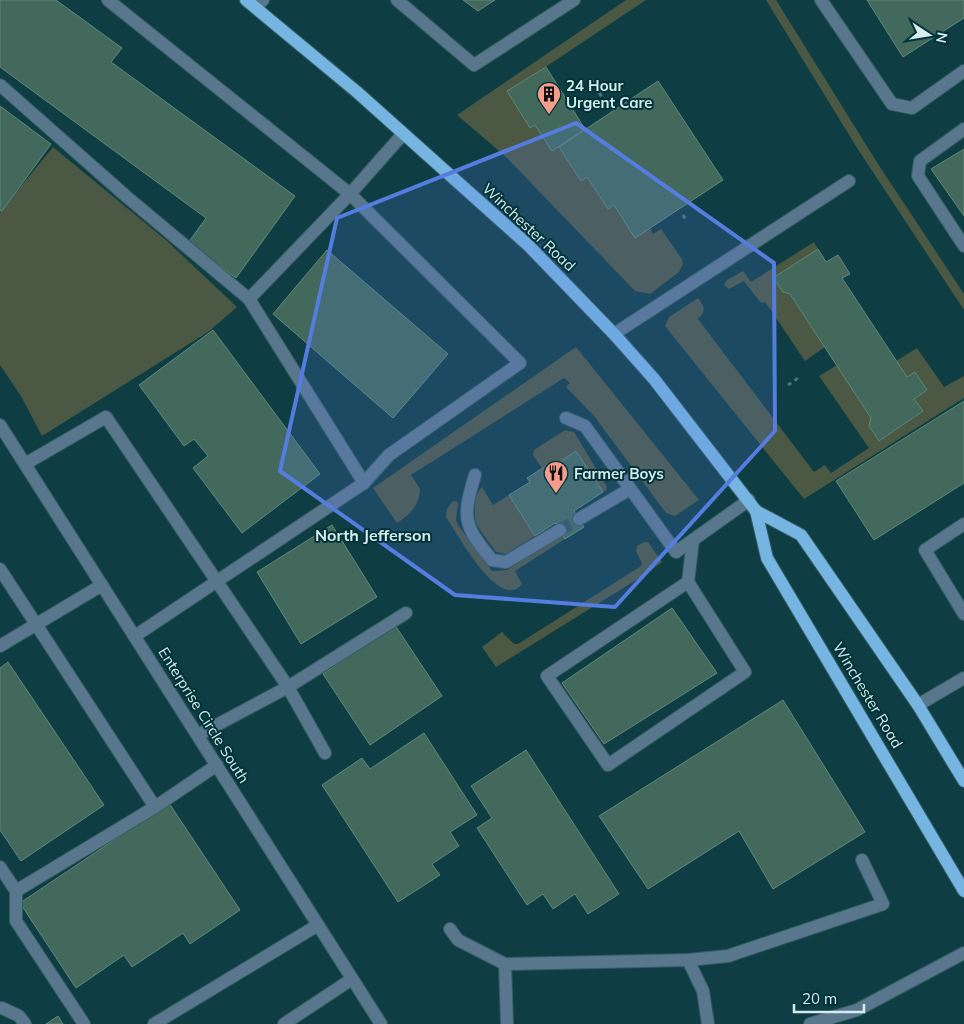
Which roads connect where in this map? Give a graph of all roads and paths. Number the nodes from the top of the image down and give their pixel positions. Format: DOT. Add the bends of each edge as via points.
graph roads {
  1 [pos="108,0"];
  2 [pos="397,0"];
  3 [pos="574,0"];
  4 [pos="822,0"];
  5 [pos="254,2"];
  6 [pos="964,72"];
  7 [pos="590,79"];
  8 [pos="0,85"];
  9 [pos="606,104"];
  10 [pos="964,129"];
  11 [pos="403,134"];
  12 [pos="849,181"];
  13 [pos="350,194"];
  14 [pos="683,215"];
  15 [pos="687,222"];
  16 [pos="964,246"];
  17 [pos="248,299"];
  18 [pos="614,334"];
  19 [pos="798,378"];
  20 [pos="788,385"];
  21 [pos="566,418"];
  22 [pos="0,425"];
  23 [pos="25,464"];
  24 [pos="475,475"];
  25 [pos="364,483"];
  26 [pos="630,489"];
  27 [pos="749,500"];
  28 [pos="756,511"];
  29 [pos="579,519"];
  30 [pos="964,524"];
  31 [pos="560,530"];
  32 [pos="693,540"];
  33 [pos="0,569"];
  34 [pos="218,582"];
  35 [pos="688,582"];
  36 [pos="102,585"];
  37 [pos="406,613"];
  38 [pos="964,614"];
  39 [pos="36,623"];
  40 [pos="135,636"];
  41 [pos="0,646"];
  42 [pos="964,678"];
  43 [pos="288,687"];
  44 [pos="918,705"];
  45 [pos="198,735"];
  46 [pos="325,753"];
  47 [pos="217,766"];
  48 [pos="964,781"];
  49 [pos="155,807"];
  50 [pos="862,860"];
  51 [pos="0,867"];
  52 [pos="964,891"];
  53 [pos="16,892"];
  54 [pos="318,925"];
  55 [pos="450,928"];
  56 [pos="964,953"];
  57 [pos="688,960"];
  58 [pos="505,964"];
  59 [pos="352,979"];
  60 [pos="1,1007"];
  61 [pos="290,1022"];
  62 [pos="25,1024"];
  63 [pos="84,1024"];
  64 [pos="154,1024"];
  65 [pos="380,1024"];
  66 [pos="507,1024"];
  67 [pos="708,1024"];
  68 [pos="810,1024"];
  1 -- 13 [label="street"];
  2 -- 3 [label="street" via="474,65"];
  4 -- 6 [label="street" via="892,104 912,108"];
  5 -- 11 [label="main road, Winchester Road"];
  7 -- 9 [label="path"];
  8 -- 17 [label="street"];
  10 -- 16 [label="street" via="920,161 918,176"];
  11 -- 13 [label="street"];
  11 -- 18 [label="main road, Winchester Road" via="528,244"];
  12 -- 18 [label="street"];
  13 -- 17 [label="street"];
  13 -- 25 [label="street" via="520,363 389,454"];
  14 -- 15 [label="path"];
  17 -- 25 [label="street"];
  18 -- 27 [label="main road, Winchester Road" via="654,379"];
  19 -- 20 [label="path"];
  21 -- 26 [label="street" via="585,426"];
  22 -- 23 [label="street, Enterprise Circle South"];
  23 -- 34 [label="street" via="106,417"];
  23 -- 36 [label="street, Enterprise Circle South"];
  24 -- 31 [label="street" via="466,503 467,524 474,539 492,560 506,562"];
  25 -- 34 [label="street"];
  26 -- 29 [label="street"];
  26 -- 32 [label="street" via="676,552"];
  27 -- 28 [label="main road, Winchester Road"];
  27 -- 32 [label="street"];
  28 -- 44 [label="main road, Winchester Road" via="801,536"];
  28 -- 52 [label="main road, Winchester Road" via="767,558"];
  30 -- 38 [label="street" via="925,550"];
  32 -- 35 [label="street"];
  33 -- 39 [label="street"];
  34 -- 40 [label="street"];
  34 -- 43 [label="street"];
  35 -- 35 [label="street" via="745,672 608,765 547,676"];
  36 -- 39 [label="street"];
  36 -- 40 [label="street, Enterprise Circle South"];
  37 -- 43 [label="street"];
  39 -- 41 [label="street"];
  39 -- 49 [label="street"];
  40 -- 45 [label="street, Enterprise Circle South"];
  42 -- 44 [label="street"];
  43 -- 45 [label="street"];
  43 -- 46 [label="street"];
  44 -- 48 [label="main road, Winchester Road"];
  45 -- 47 [label="street, Enterprise Circle South"];
  47 -- 49 [label="street"];
  47 -- 54 [label="street, Enterprise Circle South"];
  49 -- 53 [label="street"];
  50 -- 57 [label="street" via="883,904 728,956"];
  51 -- 53 [label="street"];
  53 -- 63 [label="street" via="16,920"];
  54 -- 59 [label="street, Enterprise Circle South"];
  54 -- 64 [label="street"];
  55 -- 58 [label="street" via="458,940"];
  56 -- 68 [label="street" via="858,1010"];
  57 -- 58 [label="street"];
  57 -- 67 [label="street" via="703,991"];
  58 -- 66 [label="street"];
  59 -- 61 [label="street"];
  59 -- 65 [label="street, Enterprise Circle South"];
  60 -- 62 [label="street" via="19,1016"];
}
